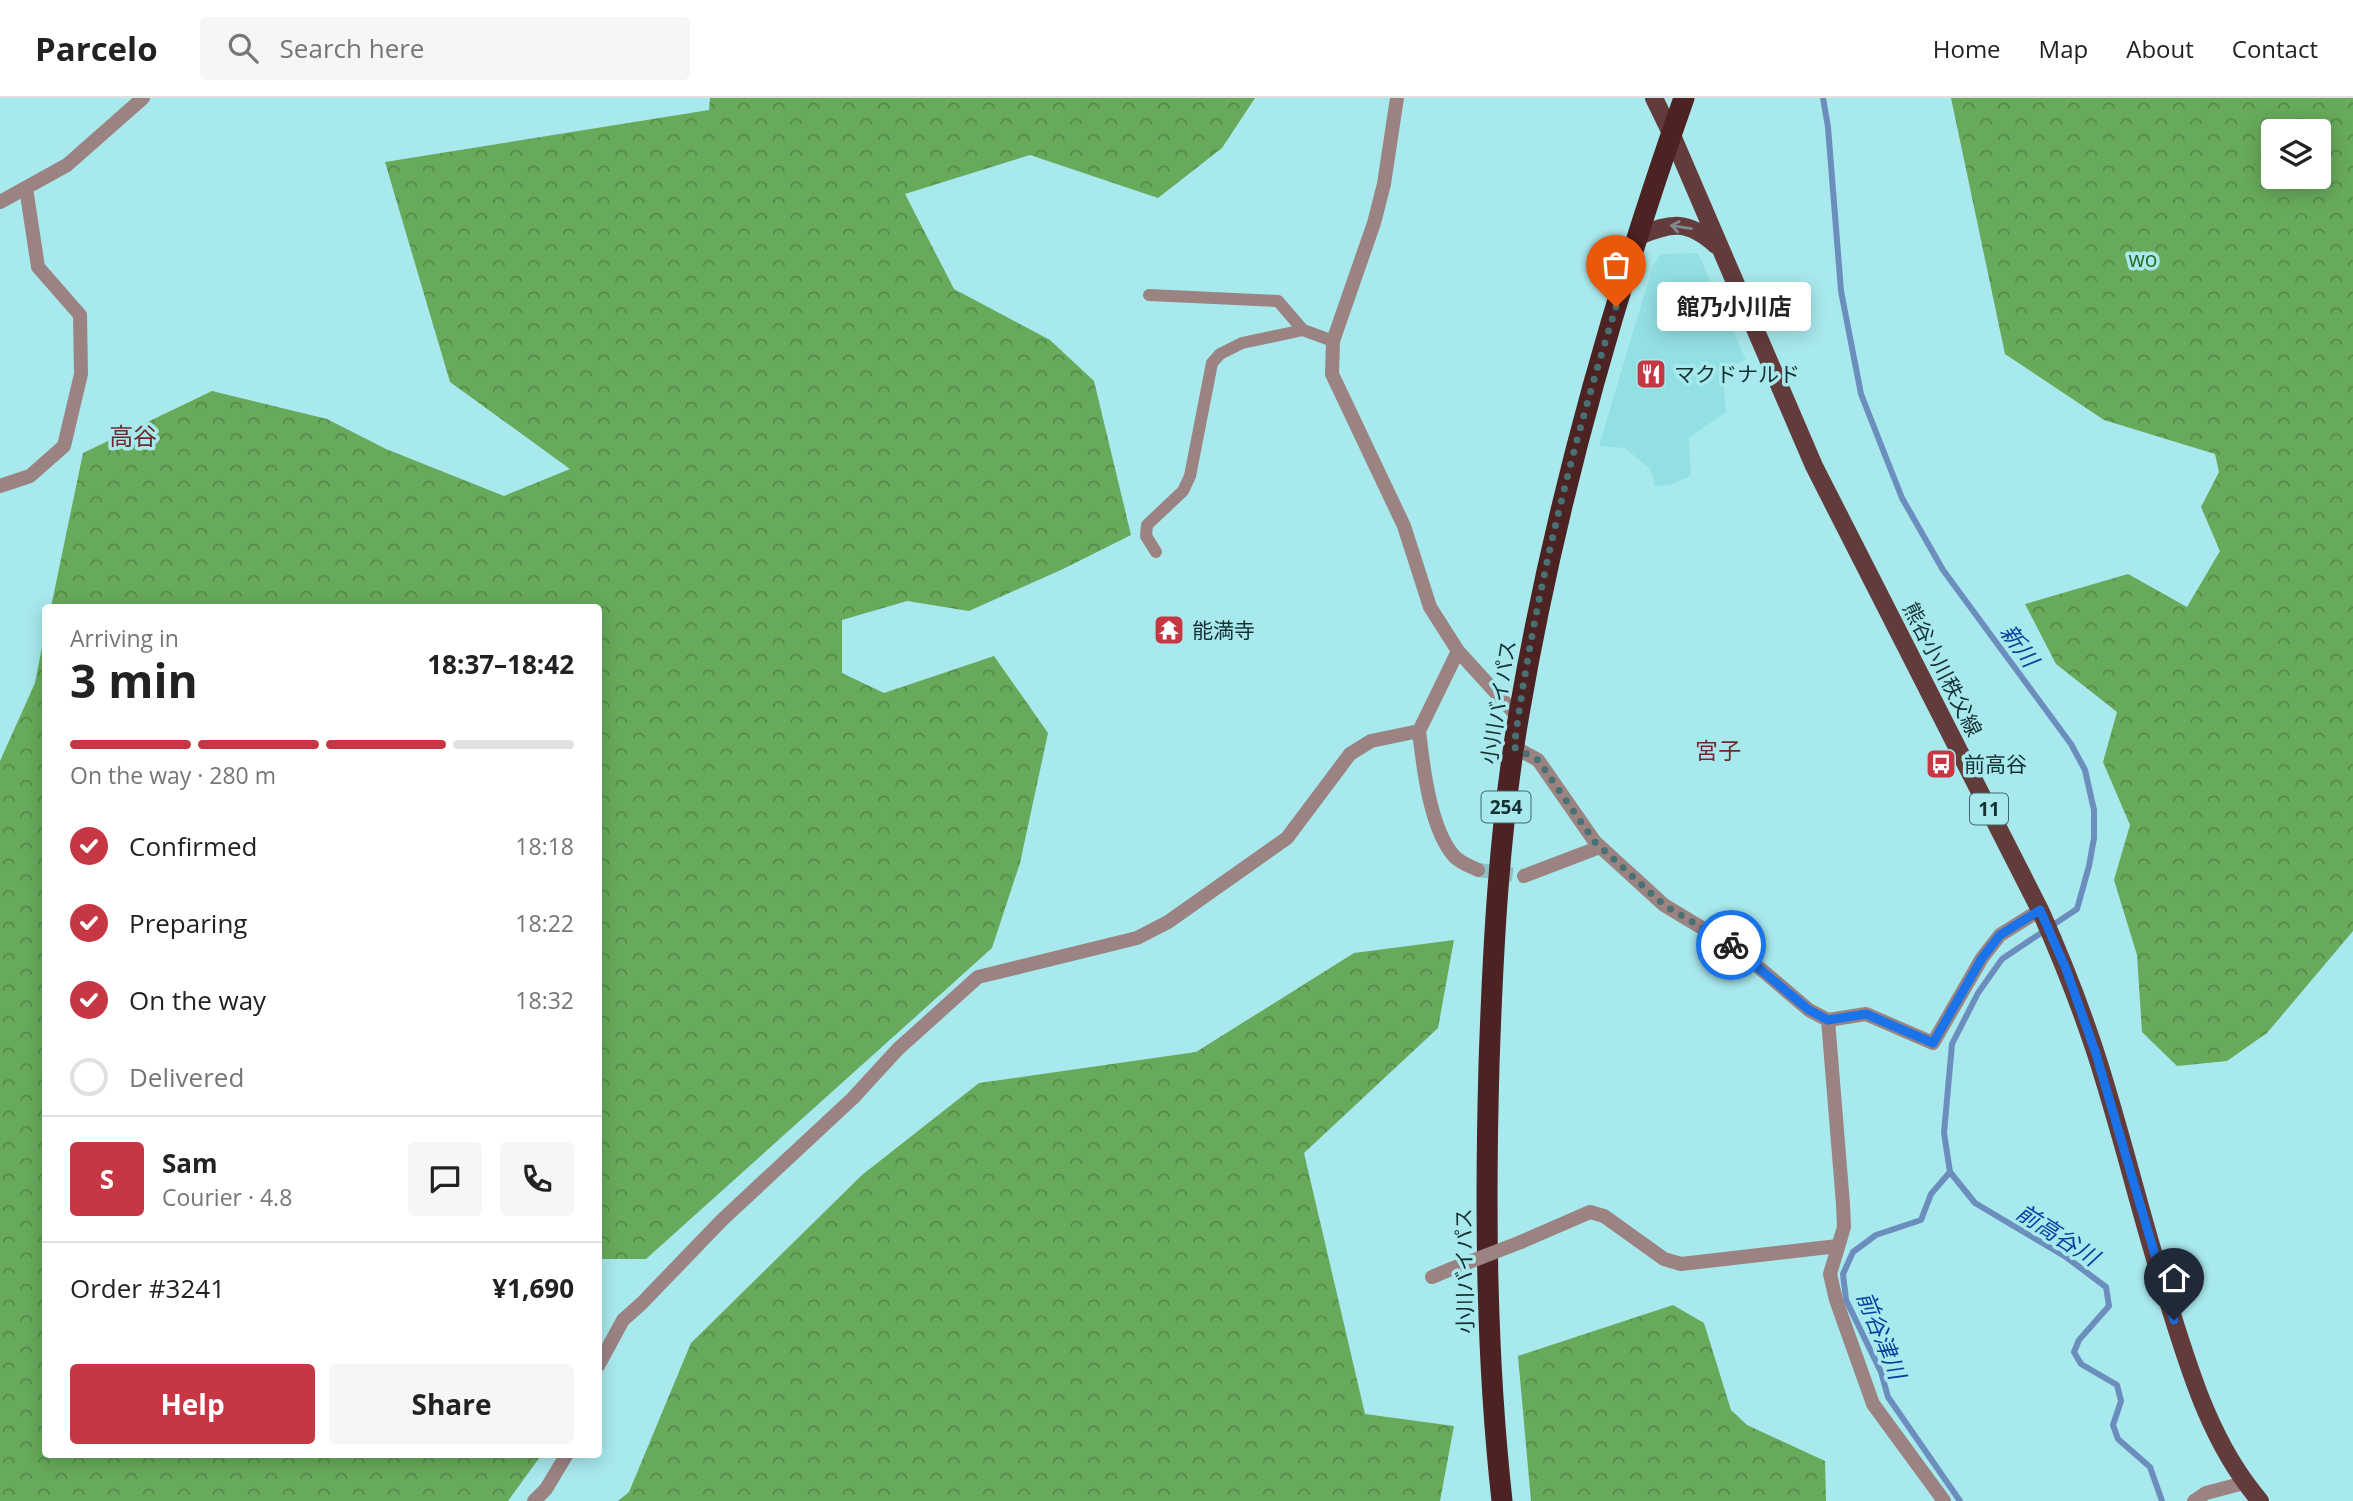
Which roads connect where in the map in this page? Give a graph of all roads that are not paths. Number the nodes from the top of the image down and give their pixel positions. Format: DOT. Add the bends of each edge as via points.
graph roads {
  1 [pos="144,98"];
  2 [pos="1397,98"];
  3 [pos="1654,98"];
  4 [pos="1684,98"];
  5 [pos="1671,133"];
  6 [pos="26,188"];
  7 [pos="0,202"];
  8 [pos="1639,236"];
  9 [pos="1718,247"];
  10 [pos="1149,295"];
  11 [pos="1303,330"];
  12 [pos="1333,341"];
  13 [pos="0,486"];
  14 [pos="1156,552"];
  15 [pos="1458,651"];
  16 [pos="1518,717"];
  17 [pos="1419,731"];
  18 [pos="1514,747"];
  19 [pos="1600,847"];
  20 [pos="1478,870"];
  21 [pos="1524,876"];
  22 [pos="2040,910"];
  23 [pos="1828,1020"];
  24 [pos="1838,1246"];
  25 [pos="1432,1277"];
  26 [pos="602,1359"];
  27 [pos="565,1458"];
  28 [pos="2244,1483"];
  29 [pos="534,1501"];
  30 [pos="1502,1501"];
  31 [pos="1944,1501"];
  32 [pos="2194,1501"];
  33 [pos="2260,1501"];
  1 -- 6 [label="street" via="67,165"];
  2 -- 12 [label="street" via="1374,223"];
  3 -- 5 [label="main road, 熊谷小川秩父線 / 11"];
  4 -- 5 [label="highway, 小川バイパス / 254"];
  5 -- 8 [label="highway, 小川バイパス / 254"];
  5 -- 9 [label="main road, 熊谷小川秩父線 / 11"];
  6 -- 7 [label="street"];
  6 -- 13 [label="street" via="38,267 80,315 81,374 64,446 30,476"];
  9 -- 8 [label="main road, one-way" via="1702,232 1684,225"];
  8 -- 16 [label="highway, 小川バイパス / 254" via="1594,378 1559,512"];
  9 -- 22 [label="main road, 熊谷小川秩父線 / 11" via="1814,466"];
  10 -- 11 [label="lane" via="1278,301"];
  11 -- 12 [label="lane"];
  11 -- 14 [label="lane" via="1242,343 1212,363 1190,476 1183,491 1147,525 1146,536"];
  12 -- 15 [label="street" via="1332,374 1404,526 1430,607"];
  15 -- 16 [label="street"];
  15 -- 17 [label="street"];
  16 -- 18 [label="highway, 小川バイパス / 254"];
  17 -- 20 [label="street" via="1425,780 1439,830 1454,856"];
  17 -- 26 [label="street" via="1371,740 1350,754 1287,838 1168,922 1136,938 978,977 898,1049 623,1320"];
  18 -- 19 [label="street" via="1538,760"];
  18 -- 30 [label="highway, 小川バイパス / 254" via="1491,998 1487,1141 1491,1363"];
  19 -- 21 [label="street"];
  19 -- 23 [label="street" via="1664,905 1737,948 1809,1010"];
  22 -- 23 [label="street" via="2000,935 1933,1043 1866,1014"];
  22 -- 28 [label="main road, 熊谷小川秩父線 / 11" via="2096,1054 2199,1397 2219,1443"];
  23 -- 24 [label="street" via="1843,1204 1844,1227"];
  24 -- 25 [label="street, bridge" via="1681,1264 1664,1259 1604,1216 1590,1212"];
  24 -- 31 [label="street" via="1830,1274 1873,1404"];
  27 -- 29 [label="street"];
  28 -- 32 [label="street"];
  28 -- 33 [label="main road, 熊谷小川秩父線 / 11"];
}
